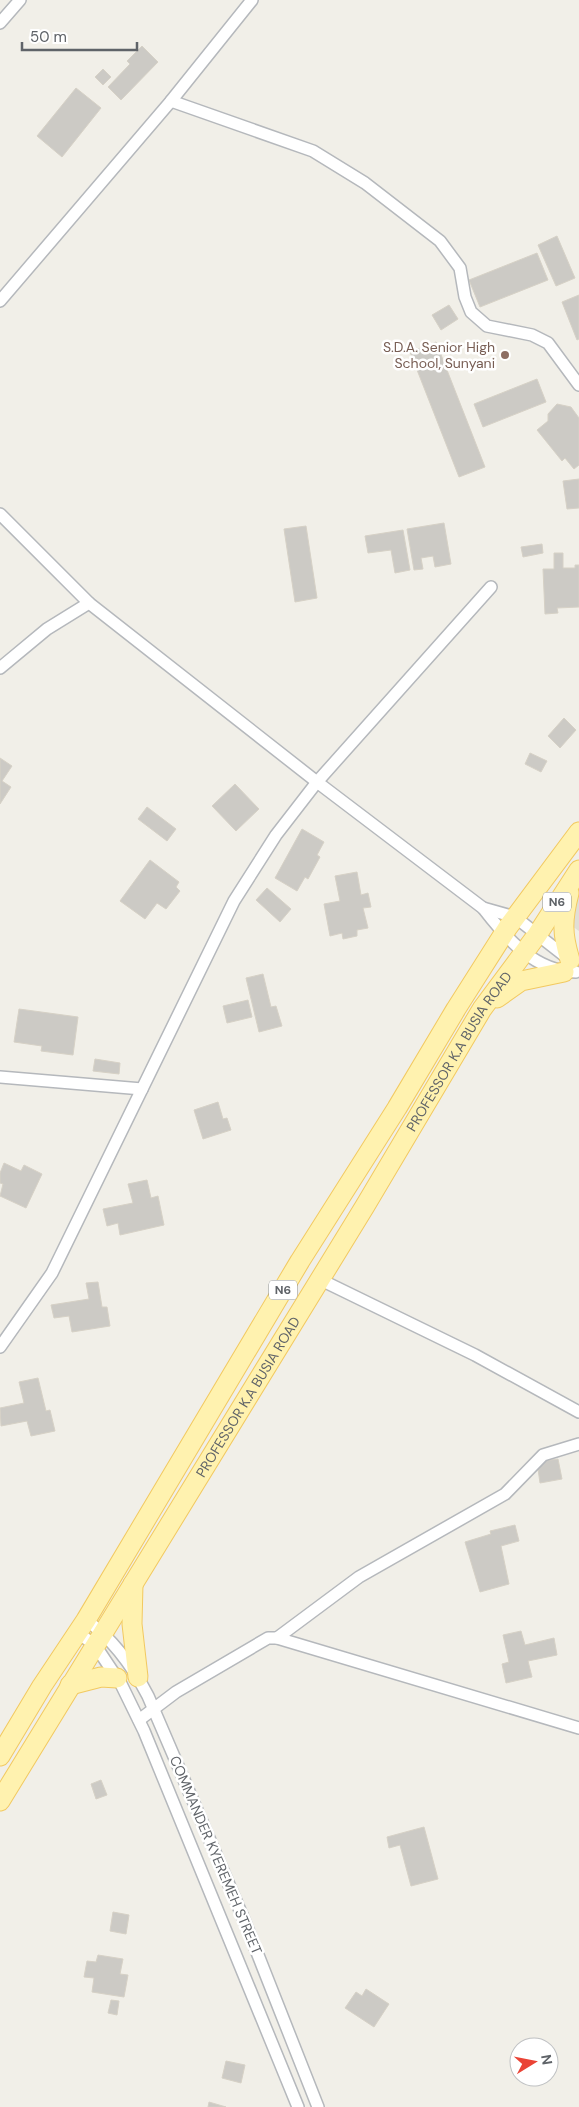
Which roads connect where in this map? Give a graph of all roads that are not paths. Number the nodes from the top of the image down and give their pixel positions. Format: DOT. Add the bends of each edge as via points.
graph roads {
  1 [pos="20,0"];
  2 [pos="252,0"];
  3 [pos="0,23"];
  4 [pos="171,100"];
  5 [pos="0,301"];
  6 [pos="579,385"];
  7 [pos="0,514"];
  8 [pos="491,587"];
  9 [pos="90,603"];
  10 [pos="0,668"];
  11 [pos="317,782"];
  12 [pos="579,832"];
  13 [pos="576,874"];
  14 [pos="483,908"];
  15 [pos="515,917"];
  16 [pos="503,934"];
  17 [pos="537,935"];
  18 [pos="524,953"];
  19 [pos="572,970"];
  20 [pos="482,1009"];
  21 [pos="0,1077"];
  22 [pos="142,1089"];
  23 [pos="319,1279"];
  24 [pos="0,1347"];
  25 [pos="579,1412"];
  26 [pos="579,1444"];
  27 [pos="134,1581"];
  28 [pos="82,1626"];
  29 [pos="99,1638"];
  30 [pos="277,1638"];
  31 [pos="138,1677"];
  32 [pos="117,1678"];
  33 [pos="70,1685"];
  34 [pos="154,1709"];
  35 [pos="139,1720"];
  36 [pos="579,1728"];
  37 [pos="0,1756"];
  38 [pos="0,1801"];
  39 [pos="298,2107"];
  40 [pos="318,2107"];
  1 -- 3 [label="street"];
  2 -- 4 [label="street"];
  4 -- 5 [label="street"];
  4 -- 6 [label="street" via="313,152 365,182 440,241 460,268 471,312 486,326 532,335 548,343"];
  7 -- 9 [label="street"];
  8 -- 11 [label="street"];
  9 -- 10 [label="street" via="47,629"];
  9 -- 11 [label="street"];
  11 -- 14 [label="street"];
  11 -- 22 [label="street" via="276,835 234,901"];
  12 -- 15 [label="main road, PROFESSOR K.A BUSIA ROAD / N6"];
  13 -- 17 [label="main road, PROFESSOR K.A BUSIA ROAD / N6"];
  13 -- 19 [label="main road" via="562,927"];
  14 -- 15 [label="street"];
  14 -- 16 [label="street"];
  15 -- 16 [label="main road, PROFESSOR K.A BUSIA ROAD / N6"];
  15 -- 17 [label="street"];
  16 -- 18 [label="street"];
  16 -- 28 [label="main road, PROFESSOR K.A BUSIA ROAD / N6" via="300,1261"];
  17 -- 18 [label="main road, PROFESSOR K.A BUSIA ROAD / N6"];
  17 -- 19 [label="street"];
  18 -- 19 [label="street"];
  18 -- 20 [label="main road, PROFESSOR K.A BUSIA ROAD / N6"];
  19 -- 20 [label="main road" via="521,981"];
  20 -- 23 [label="main road, PROFESSOR K.A BUSIA ROAD / N6"];
  21 -- 22 [label="street"];
  22 -- 24 [label="street" via="52,1273"];
  23 -- 25 [label="street" via="475,1355"];
  23 -- 27 [label="main road, PROFESSOR K.A BUSIA ROAD / N6"];
  26 -- 30 [label="street" via="543,1455 504,1494 359,1577"];
  27 -- 29 [label="main road, PROFESSOR K.A BUSIA ROAD / N6"];
  27 -- 31 [label="main road" via="132,1624"];
  28 -- 29 [label="street, COMMANDER KYEREMEH STREET"];
  28 -- 37 [label="main road, PROFESSOR K.A BUSIA ROAD / N6"];
  29 -- 31 [label="street, COMMANDER KYEREMEH STREET"];
  29 -- 32 [label="street, COMMANDER KYEREMEH STREET"];
  29 -- 33 [label="main road, PROFESSOR K.A BUSIA ROAD / N6"];
  30 -- 34 [label="street" via="268,1638 176,1692"];
  30 -- 36 [label="street"];
  31 -- 34 [label="street, COMMANDER KYEREMEH STREET"];
  32 -- 33 [label="main road" via="101,1677"];
  32 -- 35 [label="street, COMMANDER KYEREMEH STREET"];
  33 -- 38 [label="main road, PROFESSOR K.A BUSIA ROAD / N6"];
  34 -- 35 [label="street"];
  34 -- 40 [label="street, COMMANDER KYEREMEH STREET" via="245,1922"];
  35 -- 39 [label="street, COMMANDER KYEREMEH STREET"];
}
